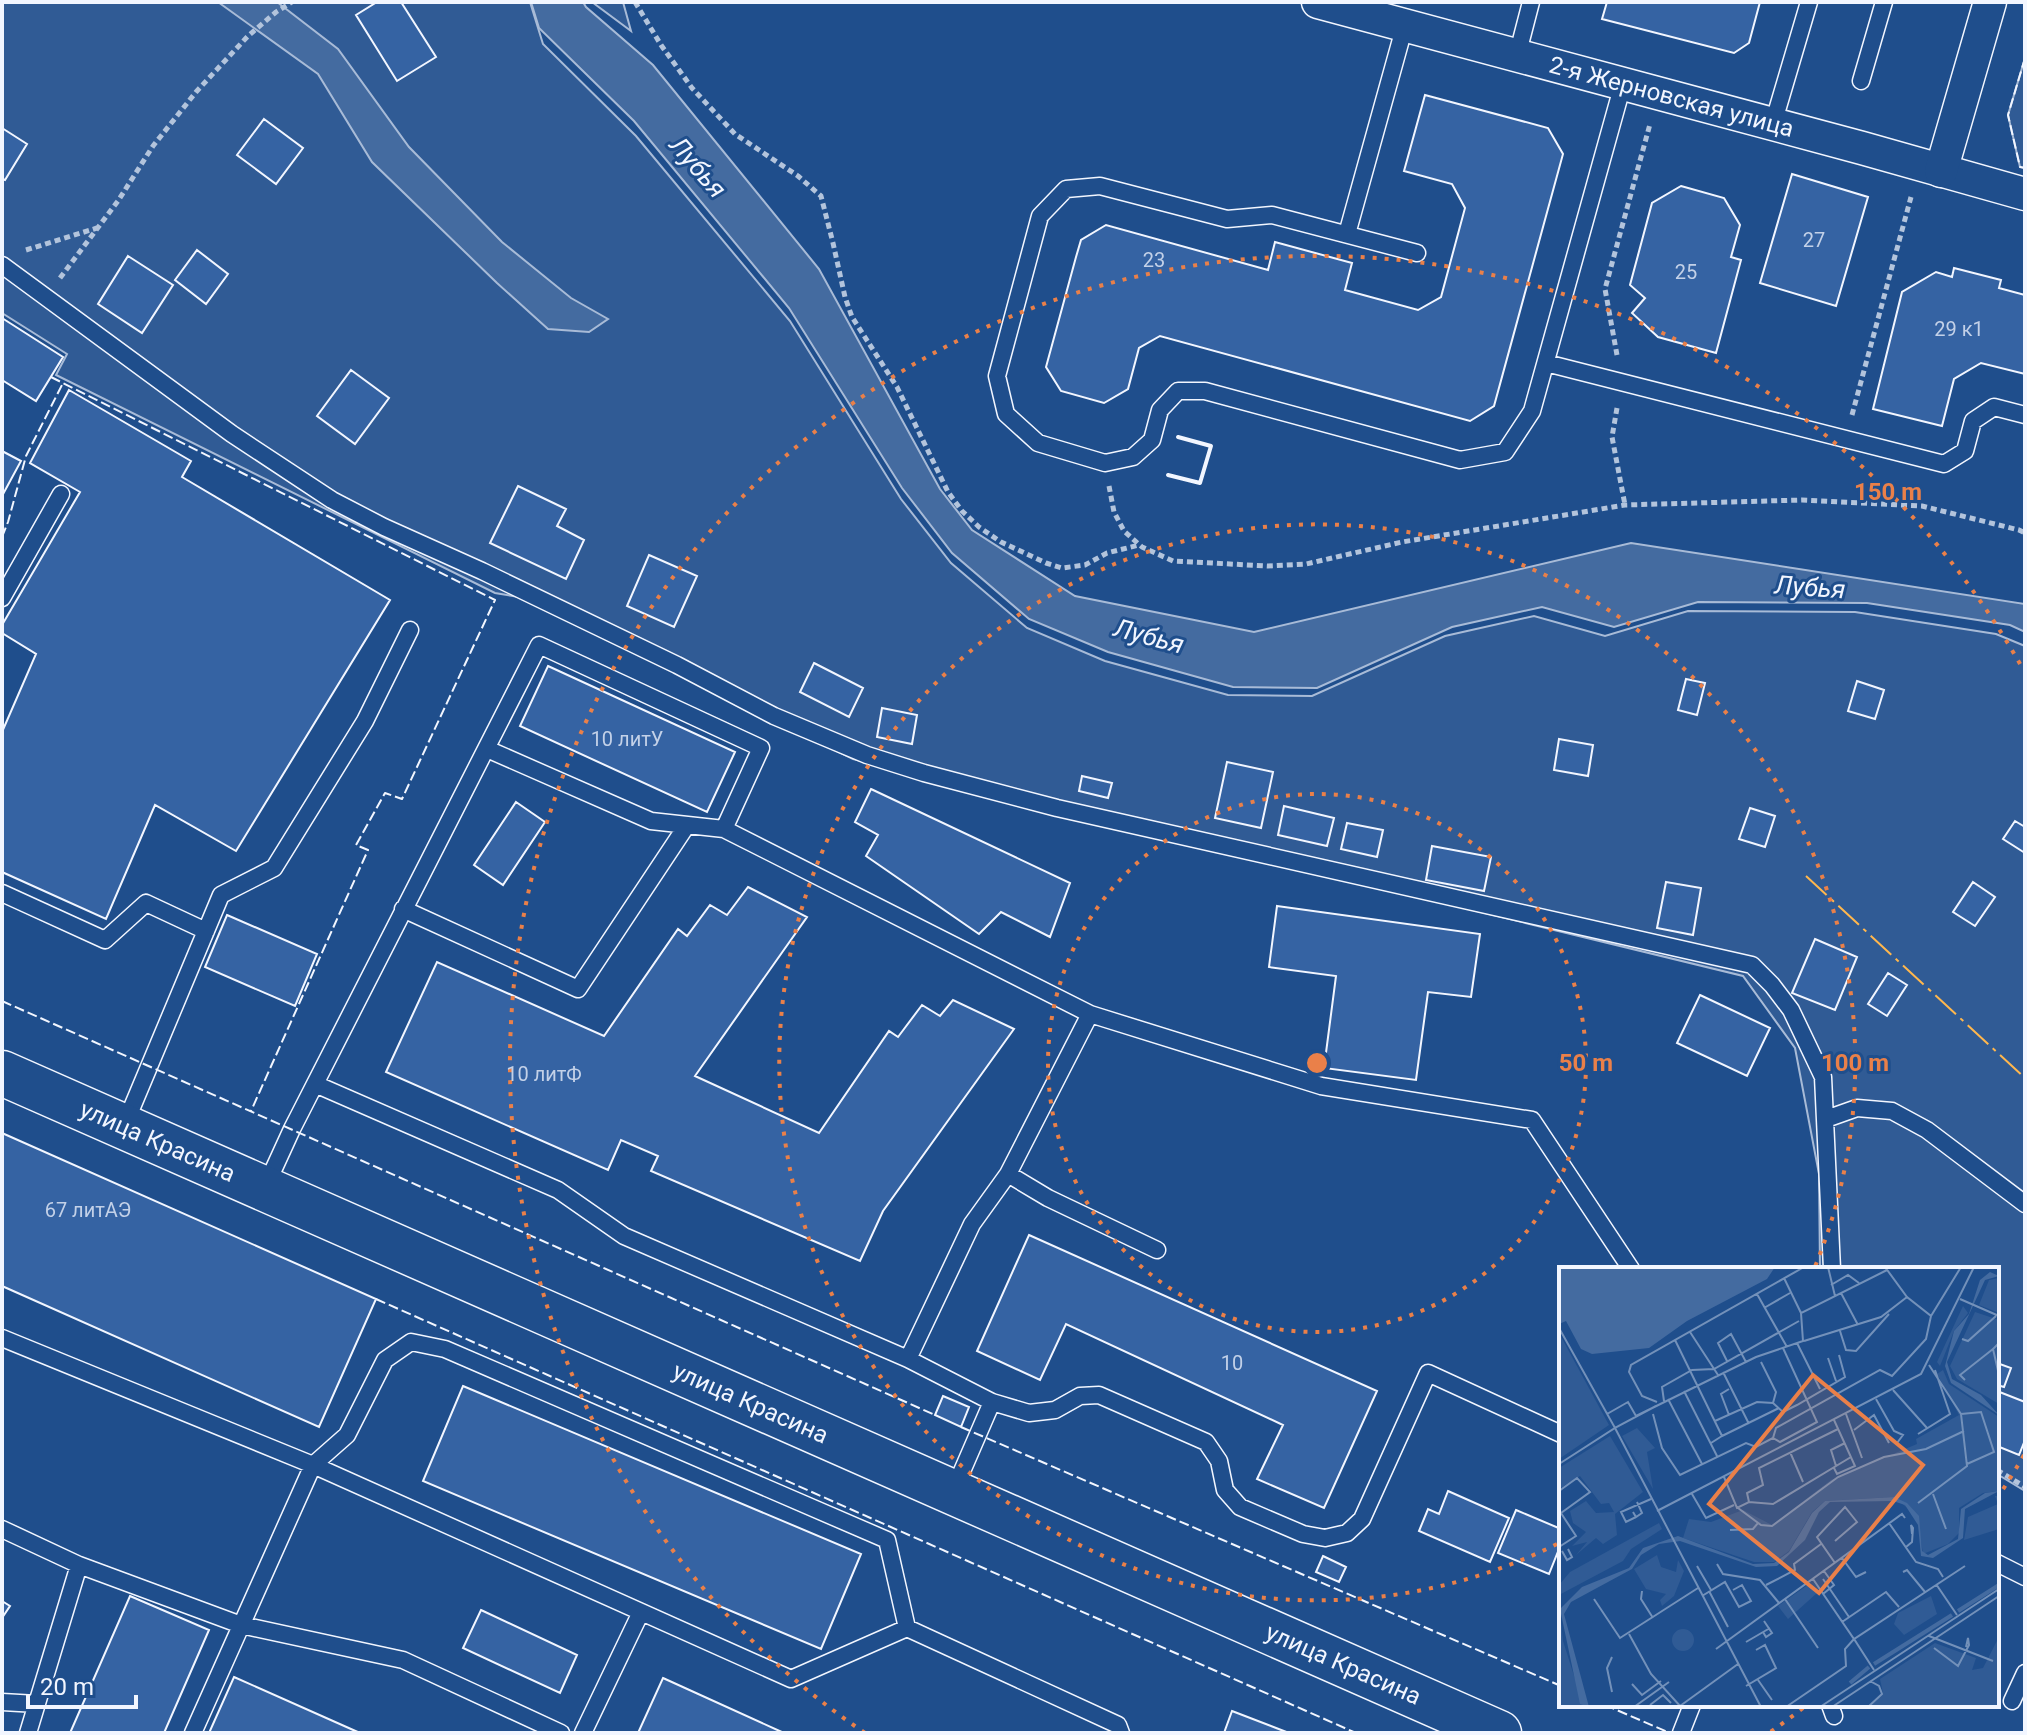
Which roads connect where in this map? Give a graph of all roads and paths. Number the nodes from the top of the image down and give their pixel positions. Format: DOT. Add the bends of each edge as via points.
graph roads {
  1 [pos="292,2"];
  2 [pos="635,2"];
  3 [pos="1318,2"];
  4 [pos="1531,2"];
  5 [pos="1809,2"];
  6 [pos="1884,2"];
  7 [pos="1990,2"];
  8 [pos="1405,25"];
  9 [pos="1517,56"];
  10 [pos="1861,81"];
  11 [pos="1623,84"];
  12 [pos="1651,120"];
  13 [pos="1773,124"];
  14 [pos="1941,171"];
  15 [pos="1912,193"];
  16 [pos="2025,194"];
  17 [pos="98,228"];
  18 [pos="1347,234"];
  19 [pos="16,253"];
  20 [pos="1417,253"];
  21 [pos="2,265"];
  22 [pos="45,297"];
  23 [pos="1546,363"];
  24 [pos="1622,383"];
  25 [pos="2025,415"];
  26 [pos="1612,437"];
  27 [pos="1845,439"];
  28 [pos="1105,463"];
  29 [pos="61,494"];
  30 [pos="1625,505"];
  31 [pos="2025,533"];
  32 [pos="1140,545"];
  33 [pos="2,598"];
  34 [pos="410,630"];
  35 [pos="487,749"];
  36 [pos="687,825"];
  37 [pos="724,829"];
  38 [pos="2,893"];
  39 [pos="403,909"];
  40 [pos="206,931"];
  41 [pos="1090,1014"];
  42 [pos="2,1073"];
  43 [pos="315,1084"];
  44 [pos="1826,1119"];
  45 [pos="124,1126"];
  46 [pos="1008,1174"];
  47 [pos="265,1188"];
  48 [pos="2025,1204"];
  49 [pos="1157,1250"];
  50 [pos="1630,1267"];
  51 [pos="1832,1267"];
  52 [pos="2,1338"];
  53 [pos="908,1359"];
  54 [pos="992,1402"];
  55 [pos="1559,1433"];
  56 [pos="313,1465"];
  57 [pos="1999,1471"];
  58 [pos="2025,1487"];
  59 [pos="953,1492"];
  60 [pos="2,1529"];
  61 [pos="1999,1564"];
  62 [pos="79,1565"];
  63 [pos="2025,1577"];
  64 [pos="641,1612"];
  65 [pos="241,1625"];
  66 [pos="907,1628"];
  67 [pos="2025,1673"];
  68 [pos="2012,1701"];
  69 [pos="2,1702"];
  70 [pos="37,1704"];
  71 [pos="1691,1707"];
  72 [pos="28,1733"];
  73 [pos="193,1733"];
  74 [pos="561,1733"];
  75 [pos="583,1733"];
  76 [pos="1121,1733"];
  77 [pos="1499,1733"];
  78 [pos="1681,1733"];
  1 -- 17 [label="path" via="216,69 153,146"];
  2 -- 32 [label="path" via="692,88 735,134 821,196 852,317 897,387 962,511 1001,542 1062,568"];
  3 -- 8 [label="street, 2-я Жерновская улица"];
  4 -- 9 [label="lane"];
  5 -- 13 [label="lane"];
  6 -- 10 [label="lane"];
  7 -- 14 [label="street"];
  8 -- 9 [label="street, 2-я Жерновская улица"];
  8 -- 18 [label="lane"];
  9 -- 11 [label="street, 2-я Жерновская улица"];
  11 -- 13 [label="street, 2-я Жерновская улица"];
  11 -- 23 [label="lane"];
  12 -- 24 [label="path" via="1605,289"];
  13 -- 14 [label="street, 2-я Жерновская улица"];
  14 -- 16 [label="street, 2-я Жерновская улица"];
  15 -- 27 [label="path"];
  17 -- 19 [label="path"];
  17 -- 22 [label="path"];
  18 -- 20 [label="lane"];
  18 -- 28 [label="lane" via="1272,215 1227,219 1100,186 1066,189 1040,216 997,376 1006,414 1038,443"];
  21 -- 22 [label="lane"];
  22 -- 44 [label="lane" via="332,500 856,751 1057,808 1752,965 1791,1010 1806,1037 1823,1077"];
  23 -- 24 [label="lane"];
  23 -- 28 [label="lane" via="1532,411 1505,452 1460,460 1205,391 1178,391 1160,410 1152,440 1133,457"];
  24 -- 27 [label="lane"];
  25 -- 27 [label="lane" via="1994,407 1973,421 1965,451 1944,464"];
  26 -- 30 [label="path"];
  28 -- 32 [label="path" via="1114,512"];
  29 -- 33 [label="lane"];
  30 -- 31 [label="path" via="1802,500 1922,506"];
  30 -- 32 [label="path" via="1402,542 1306,564 1173,561"];
  34 -- 40 [label="lane" via="365,721 274,868 221,895"];
  35 -- 36 [label="lane" via="651,821"];
  35 -- 37 [label="lane" via="539,645 761,748"];
  35 -- 39 [label="lane"];
  36 -- 37 [label="lane"];
  36 -- 39 [label="lane" via="578,989"];
  37 -- 41 [label="lane"];
  38 -- 40 [label="lane" via="105,940 146,903"];
  39 -- 43 [label="lane"];
  40 -- 45 [label="lane"];
  41 -- 46 [label="lane"];
  41 -- 50 [label="lane" via="1321,1086 1532,1120"];
  42 -- 45 [label="main road, улица Красина"];
  43 -- 47 [label="lane"];
  43 -- 53 [label="lane" via="558,1190 624,1236"];
  44 -- 48 [label="lane" via="1857,1108 1892,1111 1927,1130"];
  44 -- 51 [label="lane"];
  45 -- 47 [label="main road, улица Красина"];
  46 -- 49 [label="lane"];
  46 -- 53 [label="lane" via="972,1224"];
  47 -- 59 [label="main road, улица Красина"];
  52 -- 56 [label="lane"];
  53 -- 54 [label="lane"];
  54 -- 55 [label="lane" via="1029,1413 1099,1395 1206,1442 1219,1461 1225,1490 1240,1507 1325,1538 1347,1533 1362,1519 1428,1373"];
  54 -- 59 [label="lane"];
  56 -- 64 [label="lane"];
  56 -- 65 [label="lane"];
  56 -- 66 [label="lane" via="347,1435 385,1360 411,1342 445,1349 887,1540"];
  57 -- 58 [label="path"];
  59 -- 77 [label="main road, улица Красина"];
  60 -- 62 [label="lane"];
  61 -- 63 [label="lane"];
  62 -- 65 [label="lane"];
  62 -- 70 [label="lane"];
  64 -- 66 [label="lane" via="791,1679"];
  64 -- 75 [label="lane"];
  65 -- 73 [label="lane"];
  65 -- 74 [label="lane" via="403,1660"];
  66 -- 76 [label="lane" via="1118,1725"];
  67 -- 68 [label="lane"];
  69 -- 70 [label="lane"];
  70 -- 72 [label="lane"];
  71 -- 78 [label="lane"];
}
